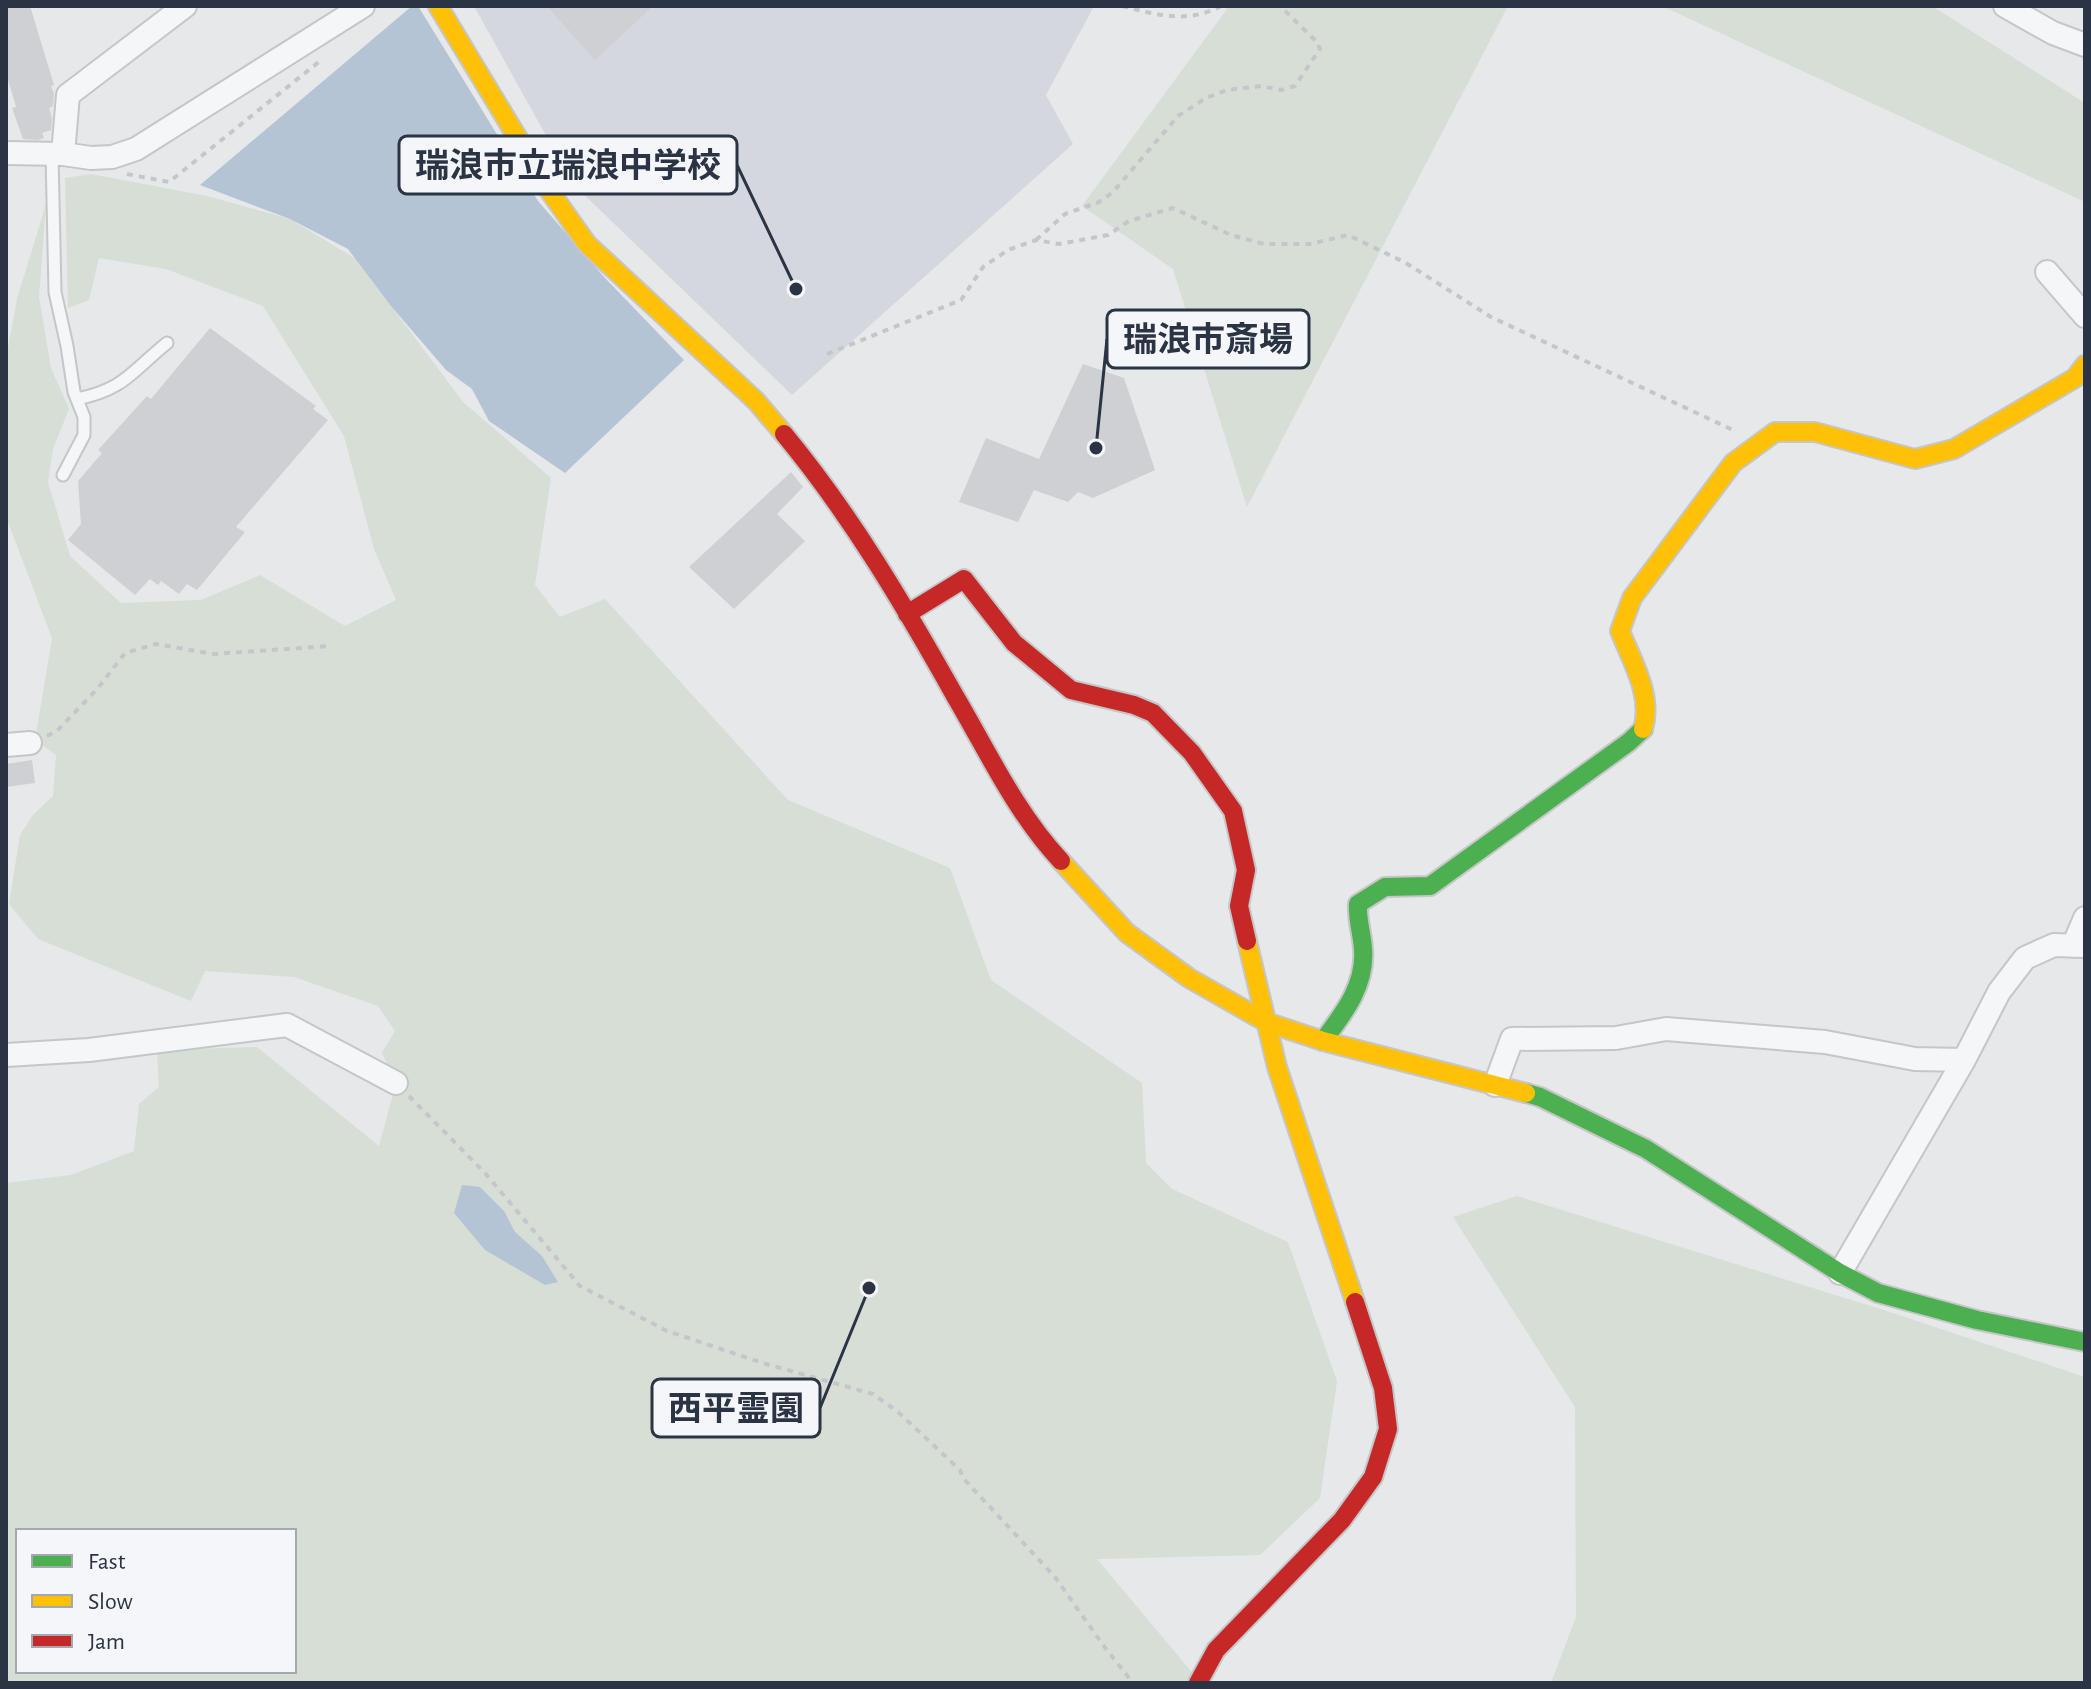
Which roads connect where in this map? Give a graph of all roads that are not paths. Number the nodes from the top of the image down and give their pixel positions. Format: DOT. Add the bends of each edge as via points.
graph roads {
  1 [pos="185,6"];
  2 [pos="363,6"];
  3 [pos="438,6"];
  4 [pos="2005,6"];
  5 [pos="2085,45"];
  6 [pos="6,153"];
  7 [pos="58,154"];
  8 [pos="2047,272"];
  9 [pos="2085,316"];
  10 [pos="167,343"];
  11 [pos="2085,365"];
  12 [pos="77,399"];
  13 [pos="63,475"];
  14 [pos="907,614"];
  15 [pos="30,743"];
  16 [pos="6,745"];
  17 [pos="2085,918"];
  18 [pos="2079,946"];
  19 [pos="1266,1022"];
  20 [pos="1323,1041"];
  21 [pos="6,1055"];
  22 [pos="1964,1060"];
  23 [pos="396,1083"];
  24 [pos="1495,1085"];
  25 [pos="1840,1273"];
  26 [pos="2085,1342"];
  27 [pos="1198,1683"];
  1 -- 7 [label="street" via="68,95"];
  2 -- 7 [label="street" via="136,149 112,157"];
  3 -- 14 [label="street" via="587,244 756,401 818,475"];
  4 -- 5 [label="street"];
  6 -- 7 [label="street"];
  7 -- 12 [label="lane" via="55,292"];
  8 -- 9 [label="street"];
  10 -- 12 [label="lane" via="122,384"];
  11 -- 20 [label="street" via="2075,378 1954,449 1915,459 1815,432 1775,432 1733,463 1632,598 1620,631 1643,691 1643,729 1430,886 1385,887 1358,904 1363,972 1356,996"];
  12 -- 13 [label="lane" via="84,435"];
  14 -- 19 [label="street" via="1012,795 1062,864 1127,933 1189,978"];
  14 -- 19 [label="street" via="964,579 1014,643 1071,690 1153,713 1192,753 1233,811 1246,870 1239,906"];
  15 -- 16 [label="street"];
  17 -- 18 [label="street"];
  18 -- 22 [label="street" via="2054,945 2025,958 1999,992"];
  19 -- 20 [label="street"];
  19 -- 27 [label="street" via="1383,1388 1388,1429 1373,1477 1342,1520 1216,1650"];
  20 -- 24 [label="street"];
  21 -- 23 [label="street" via="287,1025"];
  22 -- 24 [label="street" via="1915,1059 1825,1042 1666,1029 1616,1038 1512,1039"];
  22 -- 25 [label="street"];
  24 -- 25 [label="street" via="1540,1097 1646,1149"];
  25 -- 26 [label="street" via="1878,1293"];
}
